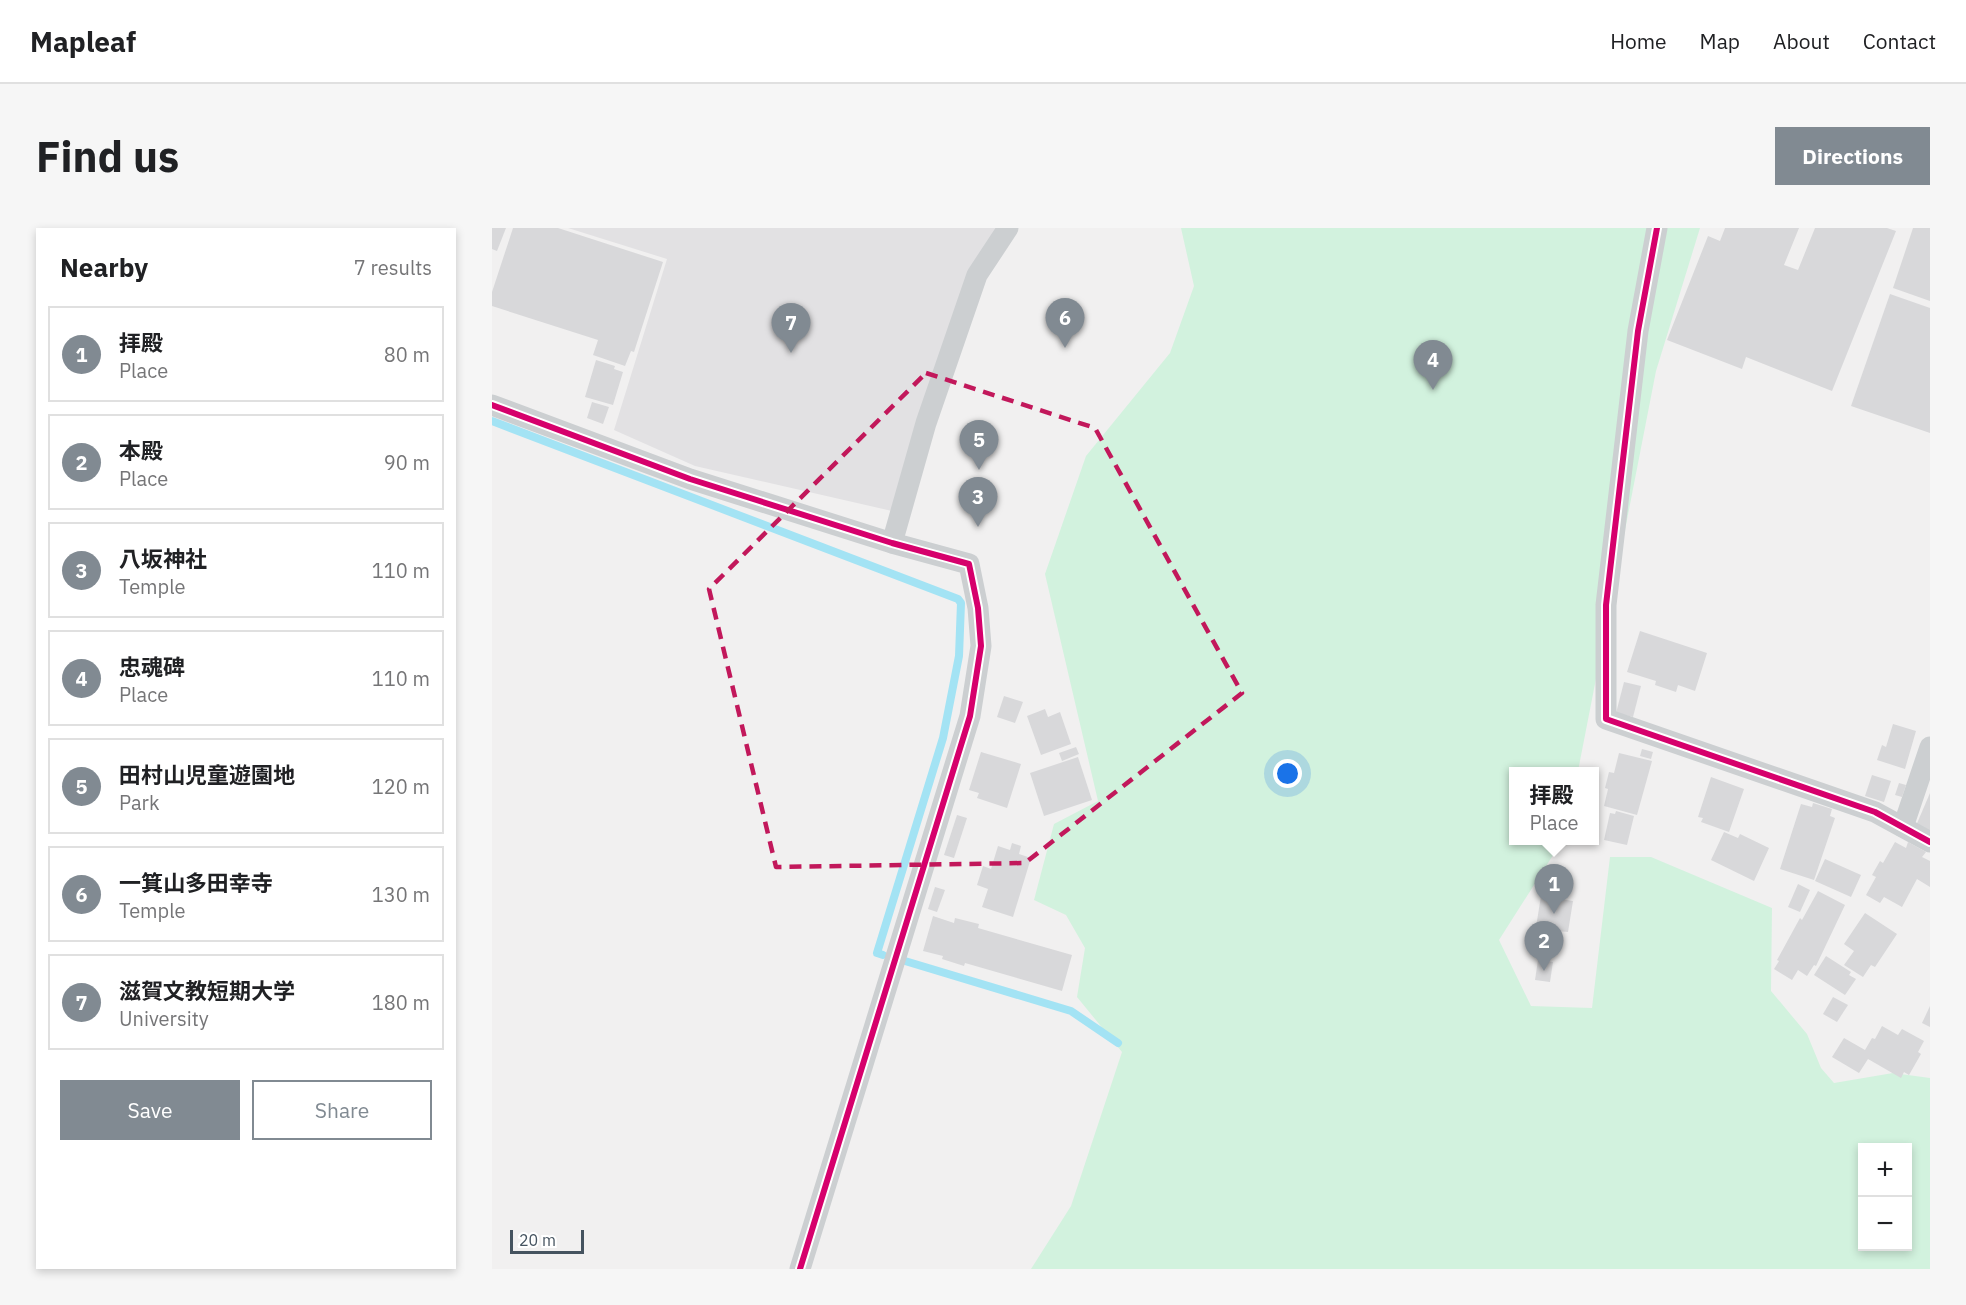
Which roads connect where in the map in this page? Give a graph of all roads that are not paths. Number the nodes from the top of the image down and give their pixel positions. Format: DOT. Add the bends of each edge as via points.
graph roads {
  1 [pos="1008,228"];
  2 [pos="1657,228"];
  3 [pos="492,405"];
  4 [pos="892,543"];
  5 [pos="1930,747"];
  6 [pos="1903,827"];
  7 [pos="1930,842"];
  8 [pos="800,1269"];
  1 -- 4 [label="street" via="977,275 926,423"];
  2 -- 6 [label="street" via="1638,331 1606,605 1606,719 1875,812"];
  3 -- 4 [label="street" via="690,479"];
  4 -- 8 [label="street" via="969,564 981,646 970,716"];
  5 -- 6 [label="street"];
  6 -- 7 [label="street"];
}
